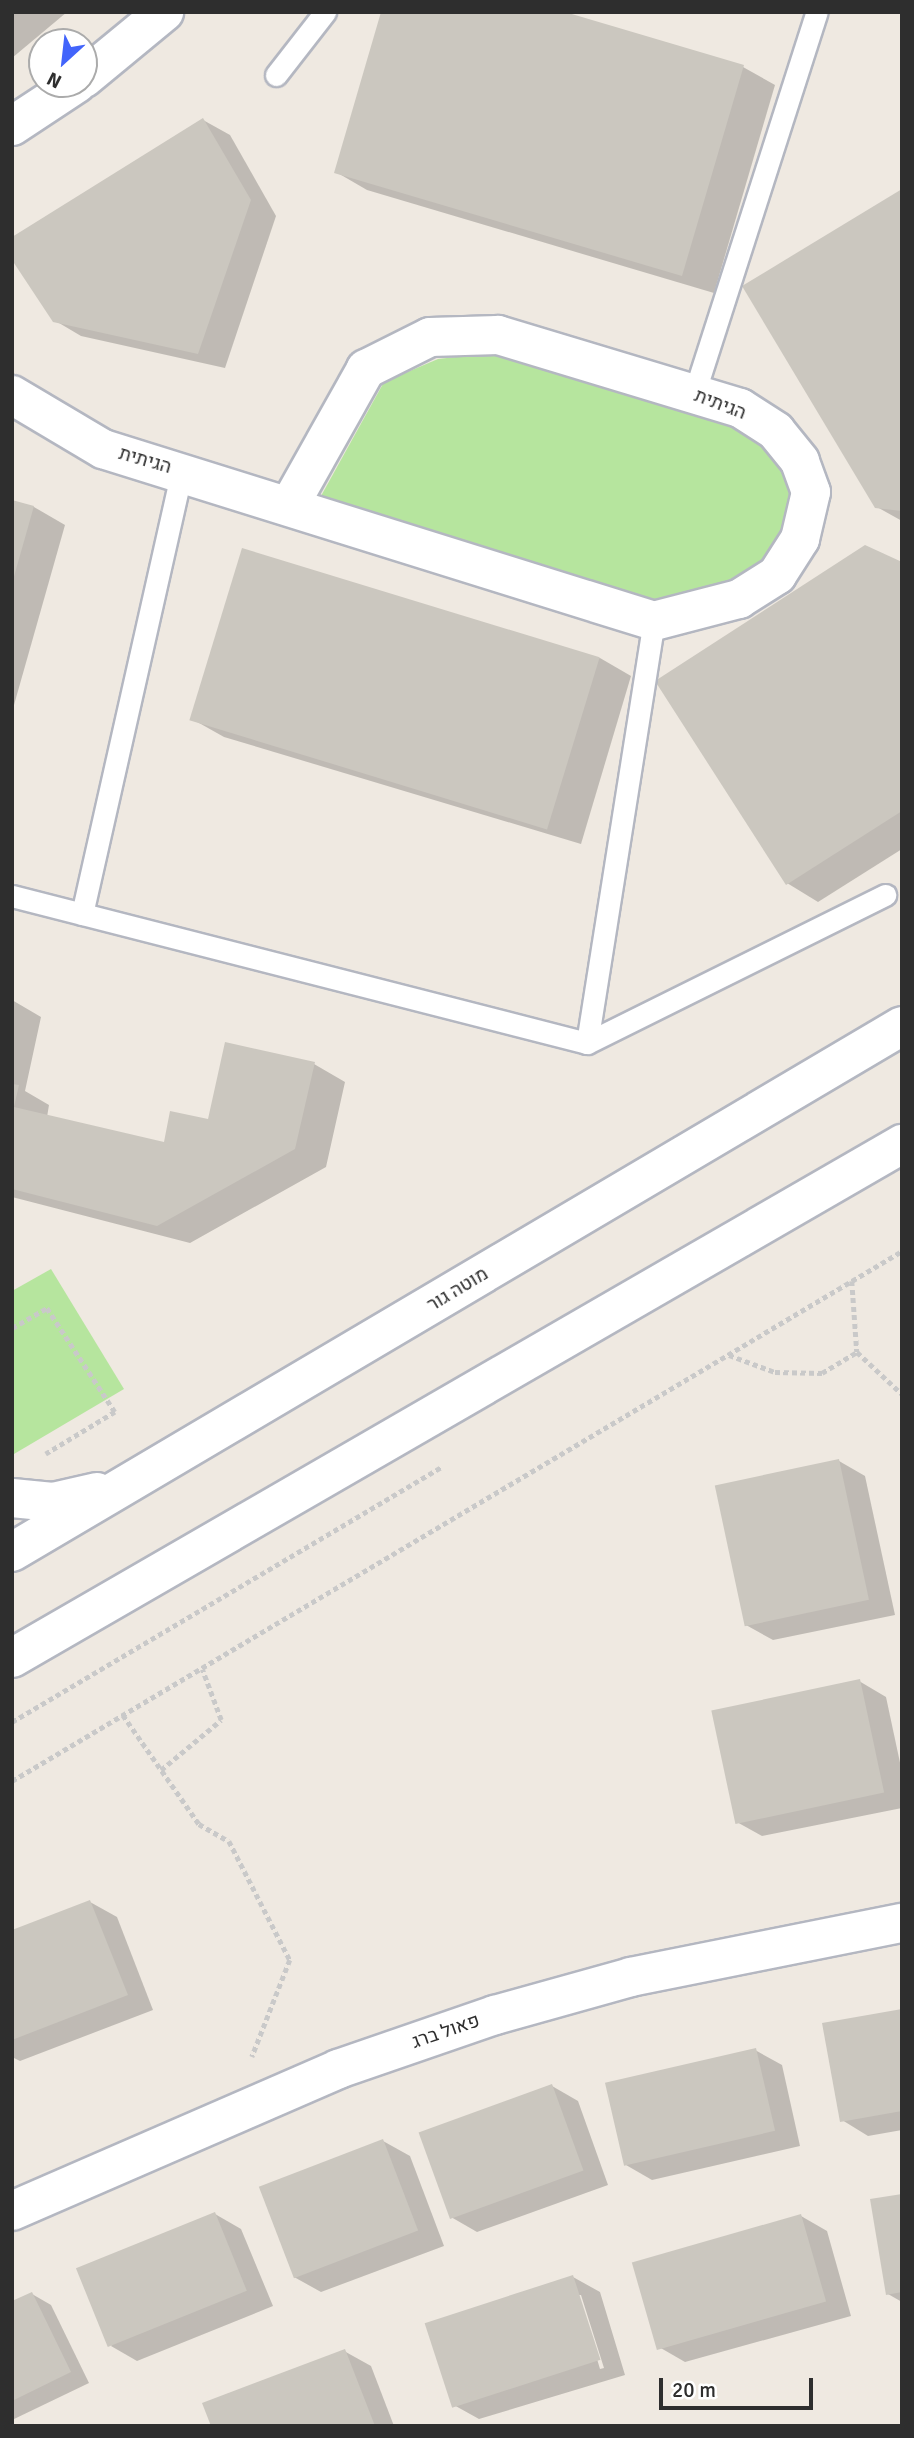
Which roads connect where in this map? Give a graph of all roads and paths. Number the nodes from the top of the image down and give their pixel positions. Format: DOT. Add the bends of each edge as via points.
graph roads {
  1 [pos="164,12"];
  2 [pos="325,12"];
  3 [pos="817,12"];
  4 [pos="98,66"];
  5 [pos="276,75"];
  6 [pos="55,98"];
  7 [pos="12,126"];
  8 [pos="694,394"];
  9 [pos="12,395"];
  10 [pos="182,472"];
  11 [pos="289,506"];
  12 [pos="654,621"];
  13 [pos="885,895"];
  14 [pos="12,896"];
  15 [pos="82,914"];
  16 [pos="902,1026"];
  17 [pos="587,1043"];
  18 [pos="902,1144"];
  19 [pos="902,1251"];
  20 [pos="852,1281"];
  21 [pos="12,1328"];
  22 [pos="857,1352"];
  23 [pos="728,1355"];
  24 [pos="902,1394"];
  25 [pos="35,1461"];
  26 [pos="130,1485"];
  27 [pos="12,1498"];
  28 [pos="12,1552"];
  29 [pos="12,1658"];
  30 [pos="202,1669"];
  31 [pos="123,1715"];
  32 [pos="161,1770"];
  33 [pos="12,1781"];
  34 [pos="902,1923"];
  35 [pos="229,2115"];
  36 [pos="12,2211"];
  1 -- 4 [label="street"];
  2 -- 5 [label="lane"];
  3 -- 8 [label="lane"];
  6 -- 7 [label="street"];
  8 -- 11 [label="street, הגיתית" via="498,335 430,337 366,369"];
  8 -- 12 [label="street, הגיתית" via="740,408 776,432 800,461 811,492 800,539 777,575 739,598"];
  9 -- 10 [label="street, הגיתית" via="103,449"];
  10 -- 11 [label="street, הגיתית"];
  10 -- 15 [label="lane"];
  11 -- 12 [label="street, הגיתית"];
  12 -- 17 [label="lane"];
  13 -- 17 [label="lane"];
  14 -- 15 [label="lane"];
  15 -- 17 [label="lane"];
  16 -- 26 [label="street, מוטה גור"];
  18 -- 29 [label="street"];
  19 -- 20 [label="path"];
  20 -- 22 [label="path"];
  20 -- 23 [label="path"];
  21 -- 25 [label="path" via="47,1308 116,1412"];
  22 -- 23 [label="path" via="822,1373 775,1372"];
  22 -- 24 [label="path"];
  23 -- 30 [label="path"];
  26 -- 27 [label="street" via="52,1502"];
  26 -- 28 [label="street, מוטה גור"];
  30 -- 31 [label="path"];
  30 -- 32 [label="path" via="221,1720"];
  31 -- 32 [label="path"];
  31 -- 33 [label="path"];
  32 -- 35 [label="path" via="199,1824 229,1841 290,1960"];
  34 -- 35 [label="street, פאול ברג" via="631,1977 495,2015 338,2069"];
  35 -- 36 [label="street, פאול ברג"];
}
